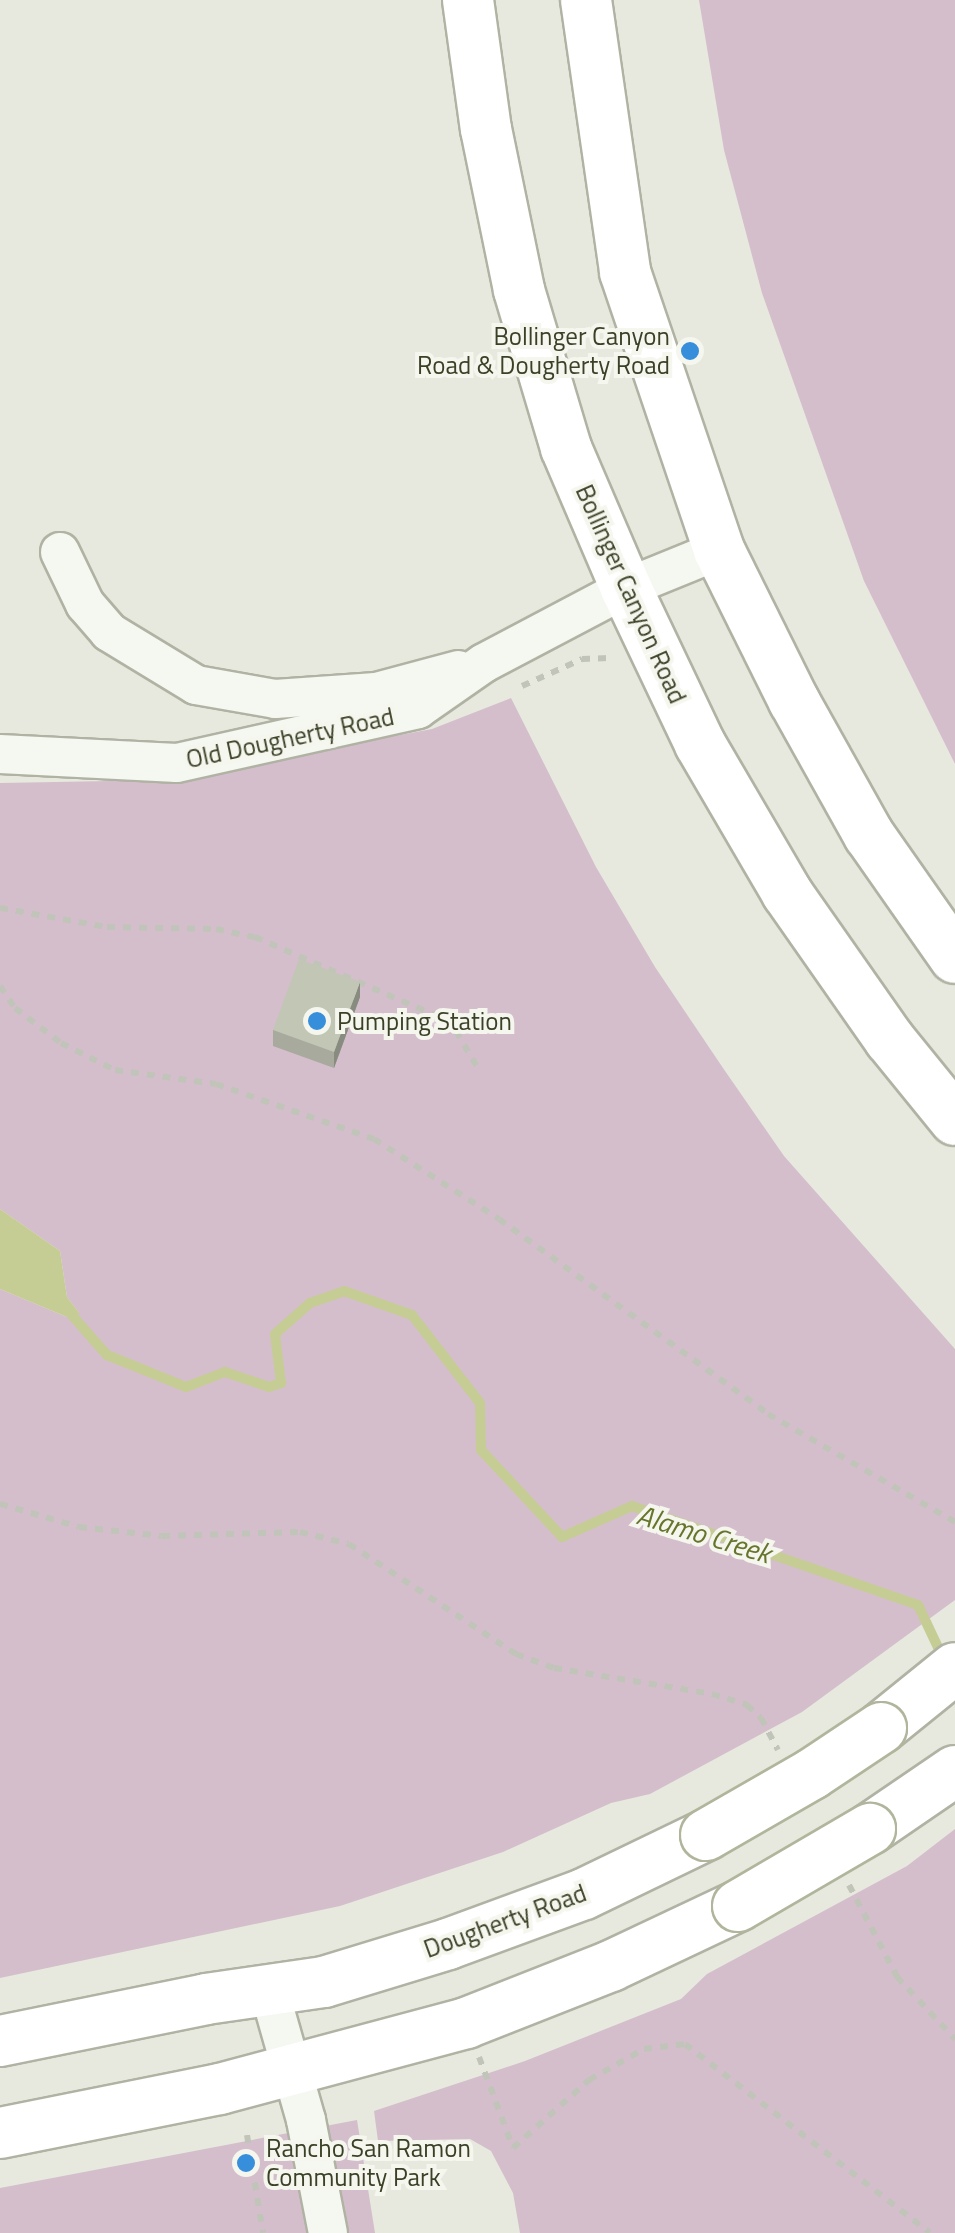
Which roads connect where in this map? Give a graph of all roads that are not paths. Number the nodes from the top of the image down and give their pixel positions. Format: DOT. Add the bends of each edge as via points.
graph roads {
  1 [pos="468,0"];
  2 [pos="586,0"];
  3 [pos="719,550"];
  4 [pos="60,552"];
  5 [pos="626,588"];
  6 [pos="484,663"];
  7 [pos="0,754"];
  8 [pos="955,958"];
  9 [pos="955,1120"];
  10 [pos="955,1668"];
  11 [pos="955,1771"];
  12 [pos="268,1990"];
  13 [pos="0,2041"];
  14 [pos="294,2072"];
  15 [pos="0,2133"];
  16 [pos="328,2233"];
  1 -- 5 [label="main road, Bollinger Canyon Road" via="519,290 566,448"];
  2 -- 3 [label="main road" via="624,272"];
  3 -- 5 [label="street, Old Dougherty Road"];
  3 -- 8 [label="main road" via="869,836"];
  4 -- 6 [label="street" via="108,632 196,685 275,699 376,692"];
  5 -- 6 [label="street, Old Dougherty Road"];
  5 -- 9 [label="main road, Bollinger Canyon Road" via="700,744 778,877 890,1040"];
  6 -- 7 [label="street, Old Dougherty Road" via="418,710 178,763"];
  10 -- 12 [label="main road, Dougherty Road, bridge" via="881,1728 706,1835 584,1894 324,1982"];
  11 -- 14 [label="main road, bridge" via="870,1830 738,1906 611,1966 466,2023"];
  12 -- 13 [label="main road, Dougherty Road"];
  12 -- 14 [label="street"];
  14 -- 15 [label="main road"];
  14 -- 16 [label="street"];
}
